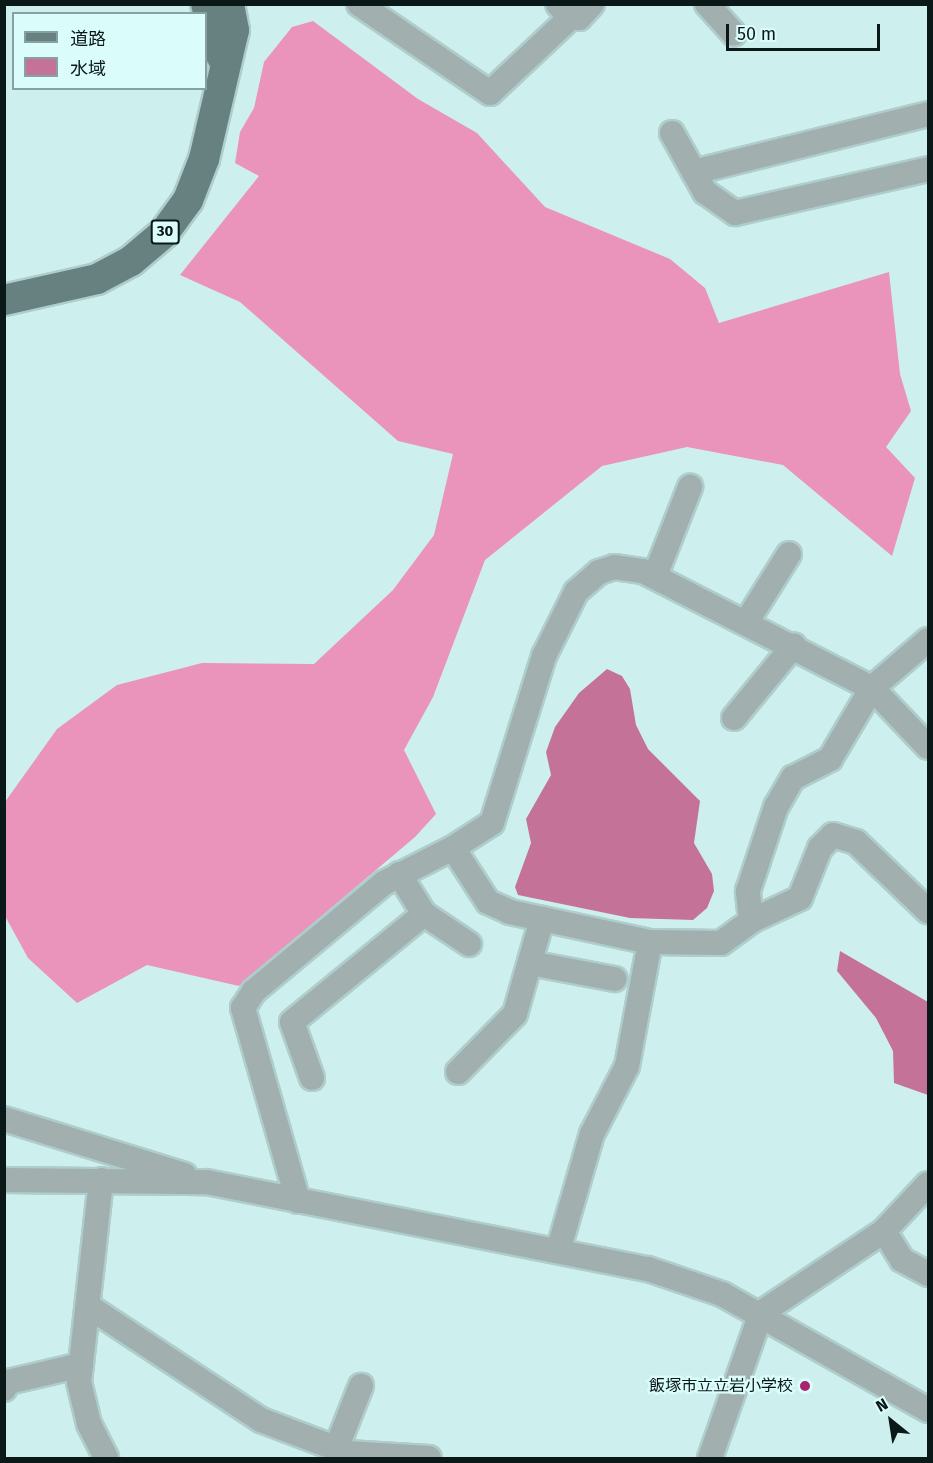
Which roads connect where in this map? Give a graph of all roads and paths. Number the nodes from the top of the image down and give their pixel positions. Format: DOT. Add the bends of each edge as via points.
graph roads {
  1 [pos="206,4"];
  2 [pos="229,4"];
  3 [pos="359,4"];
  4 [pos="592,4"];
  5 [pos="707,4"];
  6 [pos="564,11"];
  7 [pos="734,34"];
  8 [pos="223,65"];
  9 [pos="928,114"];
  10 [pos="672,133"];
  11 [pos="928,169"];
  12 [pos="694,172"];
  13 [pos="4,300"];
  14 [pos="690,487"];
  15 [pos="789,554"];
  16 [pos="655,576"];
  17 [pos="747,621"];
  18 [pos="928,640"];
  19 [pos="794,645"];
  20 [pos="872,688"];
  21 [pos="734,718"];
  22 [pos="928,747"];
  23 [pos="453,848"];
  24 [pos="399,874"];
  25 [pos="928,911"];
  26 [pos="424,914"];
  27 [pos="542,919"];
  28 [pos="751,921"];
  29 [pos="650,942"];
  30 [pos="469,944"];
  31 [pos="530,963"];
  32 [pos="615,979"];
  33 [pos="458,1072"];
  34 [pos="312,1078"];
  35 [pos="4,1119"];
  36 [pos="4,1180"];
  37 [pos="101,1180"];
  38 [pos="207,1182"];
  39 [pos="928,1184"];
  40 [pos="298,1201"];
  41 [pos="885,1231"];
  42 [pos="559,1248"];
  43 [pos="928,1274"];
  44 [pos="88,1306"];
  45 [pos="761,1313"];
  46 [pos="81,1365"];
  47 [pos="361,1386"];
  48 [pos="4,1389"];
  49 [pos="928,1410"];
  50 [pos="336,1449"];
  51 [pos="106,1458"];
  52 [pos="429,1458"];
  53 [pos="710,1458"];
  1 -- 8 [label="main road, 30"];
  2 -- 8 [label="main road, 30" via="234,30"];
  3 -- 6 [label="street" via="490,93"];
  4 -- 6 [label="street" via="579,18"];
  5 -- 7 [label="street"];
  8 -- 13 [label="main road, 30" via="204,159 188,200 164,233 131,261 97,279"];
  9 -- 12 [label="street"];
  10 -- 12 [label="street"];
  11 -- 12 [label="street" via="735,213 705,192"];
  14 -- 16 [label="street"];
  15 -- 17 [label="street"];
  16 -- 17 [label="street"];
  16 -- 23 [label="street" via="614,567 599,572 576,592 544,656 500,810 484,832"];
  17 -- 19 [label="street"];
  18 -- 20 [label="street"];
  19 -- 20 [label="street"];
  19 -- 21 [label="street"];
  20 -- 22 [label="street"];
  20 -- 28 [label="street" via="830,759 793,778 776,807 748,891"];
  23 -- 24 [label="street"];
  23 -- 27 [label="street" via="488,902"];
  24 -- 26 [label="street"];
  24 -- 40 [label="street" via="254,991 243,1008"];
  25 -- 28 [label="street" via="856,842 833,835 820,848 800,898"];
  26 -- 30 [label="street"];
  26 -- 34 [label="street" via="292,1022"];
  27 -- 29 [label="street"];
  27 -- 31 [label="street"];
  28 -- 29 [label="street" via="721,943"];
  29 -- 42 [label="street" via="627,1066 592,1134"];
  31 -- 32 [label="street"];
  31 -- 33 [label="street" via="515,1014"];
  35 -- 38 [label="street"];
  36 -- 37 [label="street"];
  37 -- 38 [label="street"];
  37 -- 44 [label="street"];
  38 -- 40 [label="street"];
  39 -- 41 [label="street"];
  40 -- 42 [label="street"];
  41 -- 43 [label="street" via="902,1260"];
  41 -- 45 [label="street"];
  42 -- 45 [label="street" via="648,1269"];
  44 -- 46 [label="street"];
  44 -- 50 [label="street" via="261,1420"];
  45 -- 49 [label="street"];
  45 -- 53 [label="street"];
  46 -- 48 [label="street" via="8,1382"];
  46 -- 51 [label="street" via="79,1382 89,1424"];
  47 -- 50 [label="street"];
  50 -- 52 [label="street" via="386,1458"];
}
